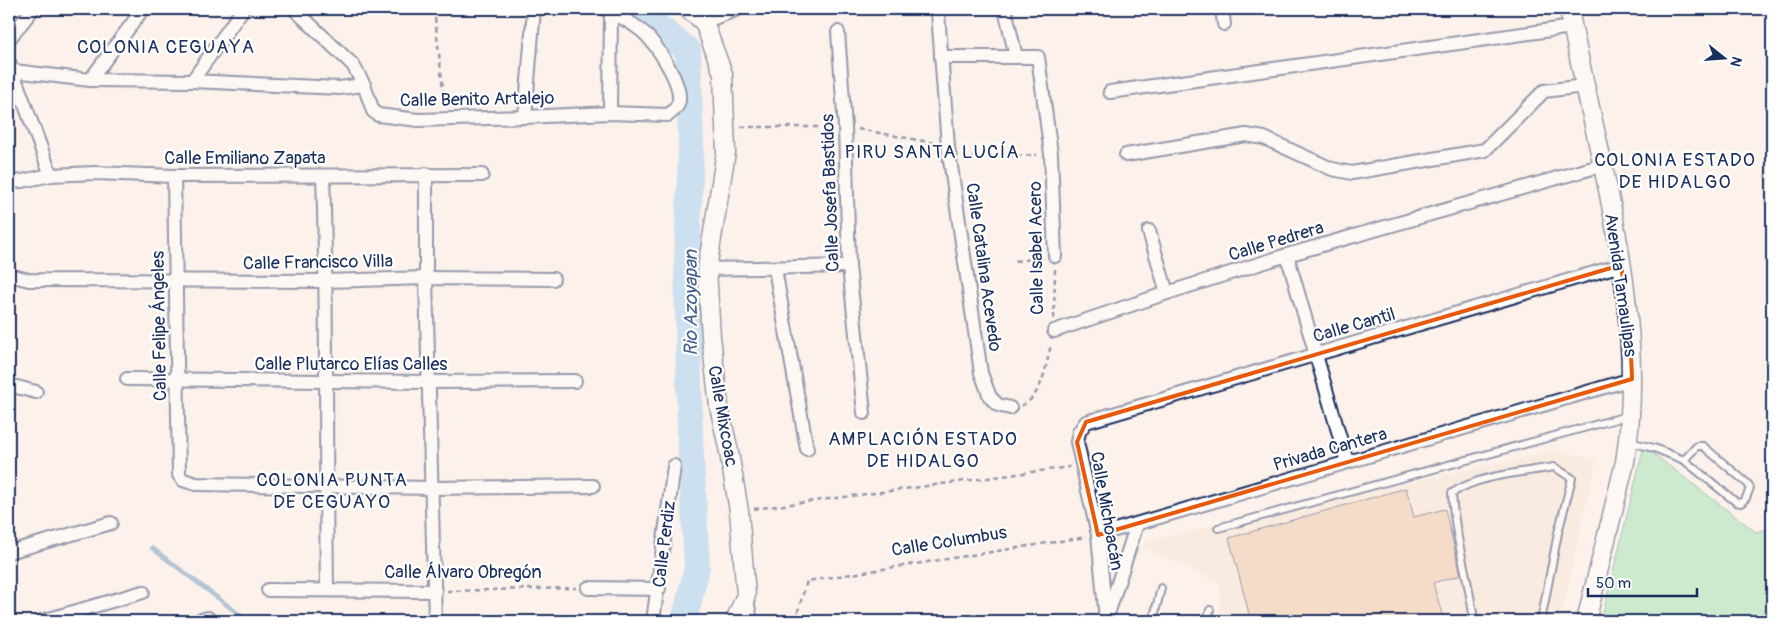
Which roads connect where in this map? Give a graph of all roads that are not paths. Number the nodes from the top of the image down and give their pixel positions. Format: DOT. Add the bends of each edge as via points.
graph roads {
  1 [pos="33,9"];
  2 [pos="143,9"];
  3 [pos="243,9"];
  4 [pos="294,9"];
  5 [pos="534,9"];
  6 [pos="688,9"];
  7 [pos="738,9"];
  8 [pos="1006,9"];
  9 [pos="1222,9"];
  10 [pos="1569,9"];
  11 [pos="608,11"];
  12 [pos="938,13"];
  13 [pos="704,22"];
  14 [pos="1224,24"];
  15 [pos="1572,27"];
  16 [pos="838,32"];
  17 [pos="9,39"];
  18 [pos="941,56"];
  19 [pos="1016,57"];
  20 [pos="11,66"];
  21 [pos="90,80"];
  22 [pos="192,81"];
  23 [pos="364,84"];
  24 [pos="1584,86"];
  25 [pos="1110,92"];
  26 [pos="610,113"];
  27 [pos="525,117"];
  28 [pos="1126,155"];
  29 [pos="1603,165"];
  30 [pos="426,174"];
  31 [pos="51,175"];
  32 [pos="482,175"];
  33 [pos="174,176"];
  34 [pos="323,176"];
  35 [pos="9,182"];
  36 [pos="1149,231"];
  37 [pos="1287,255"];
  38 [pos="1055,256"];
  39 [pos="1621,265"];
  40 [pos="849,266"];
  41 [pos="707,269"];
  42 [pos="775,269"];
  43 [pos="9,274"];
  44 [pos="426,278"];
  45 [pos="553,279"];
  46 [pos="175,281"];
  47 [pos="327,281"];
  48 [pos="1167,293"];
  49 [pos="1054,331"];
  50 [pos="1317,354"];
  51 [pos="127,379"];
  52 [pos="177,380"];
  53 [pos="1632,380"];
  54 [pos="325,381"];
  55 [pos="575,381"];
  56 [pos="429,382"];
  57 [pos="9,385"];
  58 [pos="36,392"];
  59 [pos="1010,408"];
  60 [pos="864,413"];
  61 [pos="1630,415"];
  62 [pos="1097,418"];
  63 [pos="1629,442"];
  64 [pos="807,450"];
  65 [pos="1684,460"];
  66 [pos="1347,462"];
  67 [pos="674,466"];
  68 [pos="593,486"];
  69 [pos="326,487"];
  70 [pos="432,488"];
  71 [pos="111,523"];
  72 [pos="1137,524"];
  73 [pos="1218,528"];
  74 [pos="1098,535"];
  75 [pos="9,552"];
  76 [pos="588,588"];
  77 [pos="1161,588"];
  78 [pos="327,589"];
  79 [pos="659,589"];
  80 [pos="268,590"];
  81 [pos="435,591"];
  82 [pos="143,592"];
  83 [pos="746,595"];
  84 [pos="1210,610"];
  85 [pos="1106,620"];
  86 [pos="42,621"];
  87 [pos="435,621"];
  88 [pos="653,621"];
  89 [pos="735,621"];
  90 [pos="751,621"];
  91 [pos="1153,621"];
  92 [pos="1207,621"];
  93 [pos="1474,621"];
  94 [pos="1541,621"];
  95 [pos="1586,621"];
  1 -- 17 [label="street"];
  2 -- 21 [label="street"];
  3 -- 22 [label="street"];
  4 -- 23 [label="street" via="353,65"];
  5 -- 27 [label="street"];
  6 -- 13 [label="street"];
  7 -- 13 [label="street"];
  8 -- 19 [label="street"];
  9 -- 14 [label="street"];
  10 -- 15 [label="street, Avenida Tamaulipas"];
  11 -- 26 [label="street"];
  11 -- 26 [label="street, Calle Benito Artalejo" via="638,28 653,43 678,88 679,101 668,115"];
  12 -- 18 [label="street, Calle Catalina Acevedo"];
  13 -- 41 [label="street, Calle Mixcoac" via="723,74 726,152"];
  15 -- 24 [label="street, Avenida Tamaulipas"];
  15 -- 25 [label="street"];
  16 -- 40 [label="street, Calle Josefa Bastidos" via="845,127"];
  18 -- 19 [label="street"];
  18 -- 59 [label="street, Calle Catalina Acevedo" via="950,152 981,373 990,397 998,405"];
  19 -- 38 [label="street, Calle Isabel Acero" via="1038,57 1051,154"];
  20 -- 21 [label="street"];
  20 -- 31 [label="street"];
  21 -- 22 [label="street"];
  22 -- 23 [label="street" via="339,88"];
  23 -- 27 [label="street, Calle Benito Artalejo" via="373,111 378,116 418,120"];
  24 -- 28 [label="street" via="1544,91 1485,150 1352,173 1332,169 1264,138 1246,135"];
  24 -- 29 [label="street, Avenida Tamaulipas"];
  26 -- 27 [label="street, Calle Benito Artalejo"];
  29 -- 37 [label="street, Calle Pedrera"];
  29 -- 39 [label="street, Avenida Tamaulipas"];
  30 -- 32 [label="street, Calle Emiliano Zapata"];
  30 -- 34 [label="street, Calle Emiliano Zapata"];
  30 -- 44 [label="street"];
  31 -- 33 [label="street, Calle Emiliano Zapata"];
  31 -- 35 [label="street, Calle Emiliano Zapata"];
  33 -- 34 [label="street, Calle Emiliano Zapata"];
  33 -- 46 [label="street, Calle Felipe Ángeles"];
  34 -- 47 [label="street"];
  36 -- 48 [label="street"];
  37 -- 48 [label="street, Calle Pedrera"];
  37 -- 50 [label="street"];
  39 -- 50 [label="street, Calle Cantil"];
  39 -- 53 [label="street, Avenida Tamaulipas" via="1630,328"];
  40 -- 42 [label="street"];
  40 -- 60 [label="street, Calle Josefa Bastidos"];
  41 -- 42 [label="street"];
  41 -- 83 [label="street, Calle Mixcoac" via="710,337 739,511"];
  42 -- 64 [label="street"];
  43 -- 46 [label="street, Calle Francisco Villa" via="29,280"];
  44 -- 45 [label="street, Calle Francisco Villa"];
  44 -- 47 [label="street, Calle Francisco Villa"];
  44 -- 56 [label="street"];
  46 -- 47 [label="street, Calle Francisco Villa"];
  46 -- 52 [label="street, Calle Felipe Ángeles"];
  47 -- 54 [label="street"];
  48 -- 49 [label="street, Calle Pedrera"];
  50 -- 62 [label="street, Calle Cantil"];
  50 -- 66 [label="street"];
  51 -- 52 [label="street, Calle Plutarco Elías Calles"];
  52 -- 54 [label="street, Calle Plutarco Elías Calles"];
  52 -- 69 [label="street, Calle Felipe Ángeles" via="179,475 183,480 196,484"];
  53 -- 61 [label="street, Avenida Tamaulipas"];
  53 -- 66 [label="street, Privada Cantera"];
  54 -- 56 [label="street, Calle Plutarco Elías Calles"];
  54 -- 69 [label="street"];
  55 -- 56 [label="street, Calle Plutarco Elías Calles"];
  56 -- 70 [label="street"];
  57 -- 58 [label="street"];
  61 -- 63 [label="street, Avenida Tamaulipas"];
  61 -- 73 [label="lane"];
  62 -- 74 [label="street, Calle Michoacán" via="1086,422 1077,442"];
  63 -- 65 [label="lane"];
  63 -- 95 [label="street, Avenida Tamaulipas"];
  65 -- 65 [label="lane" via="1736,502 1741,503 1746,498 1750,488 1748,484 1703,446 1696,446"];
  66 -- 72 [label="street, Privada Cantera"];
  67 -- 79 [label="street, Calle Perdiz"];
  68 -- 70 [label="street"];
  69 -- 70 [label="street"];
  69 -- 78 [label="street"];
  70 -- 81 [label="street"];
  71 -- 75 [label="street"];
  72 -- 74 [label="street"];
  72 -- 85 [label="street"];
  74 -- 85 [label="street, Calle Michoacán"];
  76 -- 79 [label="street"];
  77 -- 91 [label="lane"];
  78 -- 80 [label="street, Calle Álvaro Obregón"];
  78 -- 81 [label="street, Calle Álvaro Obregón"];
  79 -- 88 [label="street, Calle Perdiz"];
  81 -- 87 [label="street"];
  82 -- 86 [label="street"];
  83 -- 89 [label="street"];
  83 -- 90 [label="street"];
  84 -- 92 [label="lane"];
  93 -- 94 [label="lane" via="1453,517 1452,493 1479,480 1554,466 1572,478"];
}
